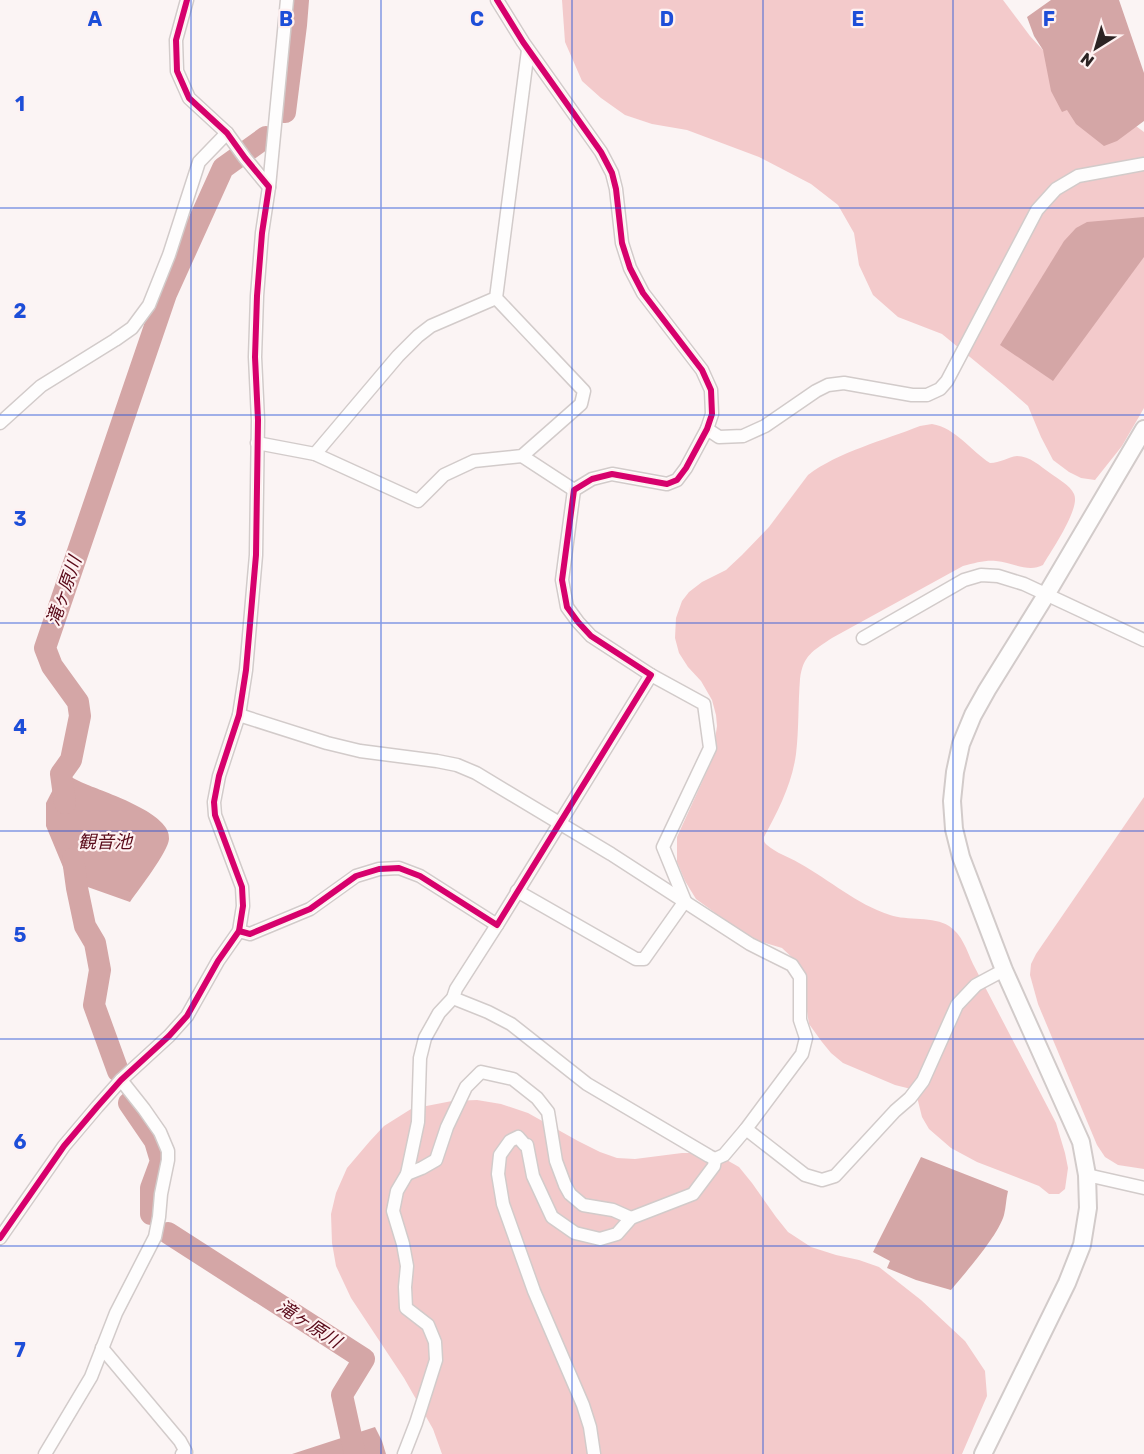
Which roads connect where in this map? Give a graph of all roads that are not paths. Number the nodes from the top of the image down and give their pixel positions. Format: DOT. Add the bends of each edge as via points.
graph roads {
  1 [pos="187,0"];
  2 [pos="287,0"];
  3 [pos="497,0"];
  4 [pos="528,50"];
  5 [pos="227,133"];
  6 [pos="1144,164"];
  7 [pos="269,187"];
  8 [pos="496,298"];
  9 [pos="0,423"];
  10 [pos="707,429"];
  11 [pos="1144,429"];
  12 [pos="257,443"];
  13 [pos="315,454"];
  14 [pos="522,456"];
  15 [pos="574,490"];
  16 [pos="1046,595"];
  17 [pos="863,638"];
  18 [pos="1144,640"];
  19 [pos="651,675"];
  20 [pos="239,715"];
  21 [pos="559,823"];
  22 [pos="517,891"];
  23 [pos="685,901"];
  24 [pos="497,925"];
  25 [pos="239,931"];
  26 [pos="1004,970"];
  27 [pos="453,998"];
  28 [pos="121,1080"];
  29 [pos="746,1129"];
  30 [pos="715,1159"];
  31 [pos="407,1174"];
  32 [pos="1087,1175"];
  33 [pos="1144,1188"];
  34 [pos="631,1218"];
  35 [pos="0,1238"];
  36 [pos="102,1348"];
  37 [pos="45,1454"];
  38 [pos="182,1454"];
  39 [pos="404,1454"];
  40 [pos="594,1454"];
  41 [pos="983,1454"];
  1 -- 5 [label="street" via="176,40 177,71 189,98"];
  2 -- 7 [label="street"];
  3 -- 4 [label="street"];
  4 -- 8 [label="street"];
  4 -- 10 [label="street" via="612,173 622,243 630,268 643,293 702,370 711,390 712,414"];
  5 -- 7 [label="street"];
  5 -- 9 [label="street" via="199,162 149,305 132,328 41,386"];
  6 -- 10 [label="street" via="1078,176 1056,189 1037,210 940,389 927,395 912,395 844,383 828,385 743,436 719,437"];
  7 -- 12 [label="street" via="256,296"];
  8 -- 13 [label="street" via="431,326 418,336"];
  8 -- 14 [label="street" via="584,391 581,404"];
  10 -- 15 [label="street" via="677,480 667,484 612,474 592,479"];
  11 -- 16 [label="street"];
  12 -- 13 [label="street"];
  12 -- 20 [label="street" via="256,555"];
  13 -- 14 [label="street" via="418,501 444,475 474,460"];
  14 -- 15 [label="street"];
  15 -- 19 [label="street" via="562,580 567,607 591,636"];
  16 -- 17 [label="street" via="1015,581 981,575 964,580"];
  16 -- 18 [label="street"];
  16 -- 26 [label="street" via="973,715 955,772 954,829"];
  19 -- 21 [label="street"];
  19 -- 23 [label="street" via="704,704 710,748 663,847"];
  20 -- 21 [label="street" via="360,751 457,765"];
  20 -- 25 [label="street" via="214,802 215,815 242,887"];
  21 -- 22 [label="street"];
  21 -- 23 [label="street"];
  22 -- 23 [label="street" via="636,960 644,959"];
  22 -- 24 [label="street"];
  23 -- 29 [label="street" via="750,944 792,966 800,977 800,1020 806,1038 802,1054"];
  24 -- 25 [label="street" via="420,876 399,868 356,876 310,909 250,934"];
  24 -- 27 [label="street"];
  25 -- 28 [label="street" via="187,1016"];
  26 -- 29 [label="street" via="976,985 957,1005 923,1082 835,1176 822,1180 805,1175"];
  26 -- 32 [label="street" via="1081,1142"];
  27 -- 30 [label="street" via="511,1024 587,1083"];
  27 -- 31 [label="street" via="425,1038 420,1058 418,1122"];
  28 -- 35 [label="street" via="64,1146"];
  28 -- 36 [label="street" via="160,1132 168,1160 155,1237"];
  29 -- 30 [label="street" via="724,1155"];
  30 -- 34 [label="street" via="693,1194"];
  31 -- 34 [label="street" via="436,1160 465,1087 481,1072 513,1079 548,1112 556,1161 570,1194 583,1205 613,1210"];
  31 -- 39 [label="street" via="397,1191 393,1211 407,1266 406,1308 428,1325 435,1342 436,1360"];
  32 -- 33 [label="street"];
  32 -- 41 [label="street" via="1088,1208 1082,1245"];
  34 -- 40 [label="street" via="617,1234 600,1239 575,1233 552,1217 533,1176 527,1145 518,1137 500,1155 498,1174 503,1204 534,1291 583,1405"];
  36 -- 37 [label="street" via="91,1377"];
  36 -- 38 [label="street" via="180,1441 186,1452"];
}
